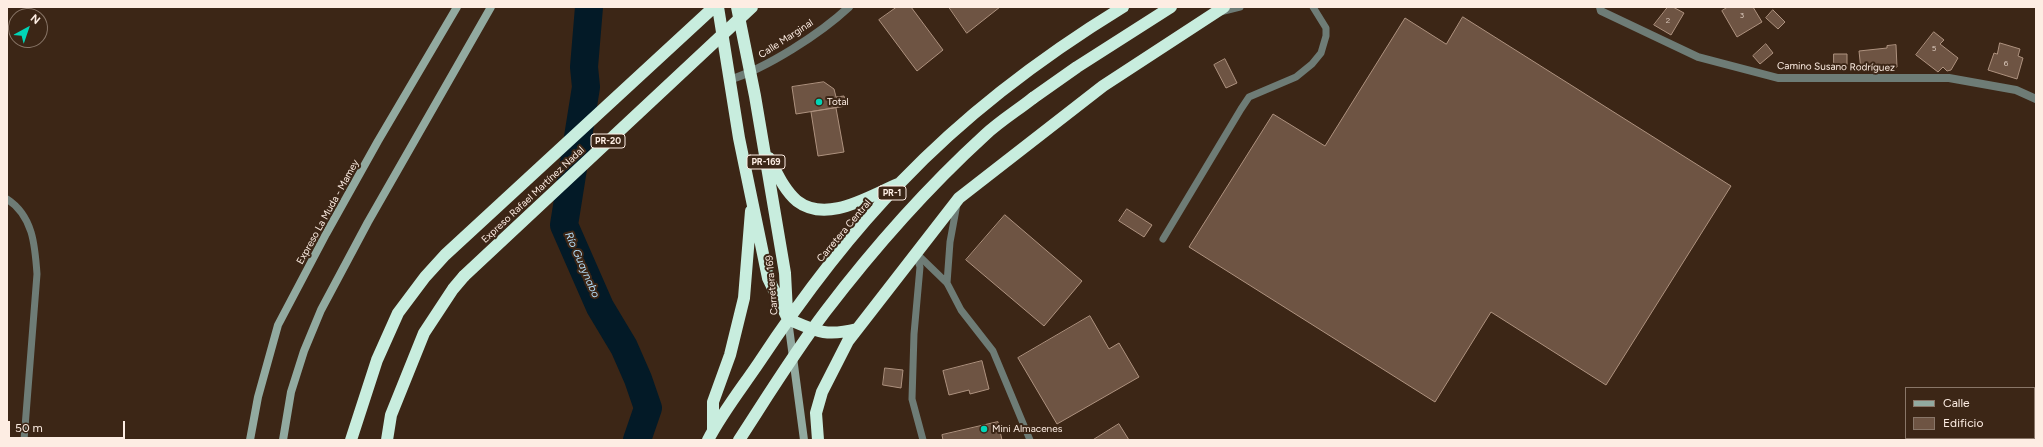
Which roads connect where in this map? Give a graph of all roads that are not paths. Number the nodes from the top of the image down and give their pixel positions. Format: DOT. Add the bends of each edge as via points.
graph roads {
  1 [pos="457,7"];
  2 [pos="491,7"];
  3 [pos="714,7"];
  4 [pos="718,7"];
  5 [pos="737,7"];
  6 [pos="752,7"];
  7 [pos="849,7"];
  8 [pos="1123,7"];
  9 [pos="1172,7"];
  10 [pos="1240,7"];
  11 [pos="1313,7"];
  12 [pos="1600,7"];
  13 [pos="1220,10"];
  14 [pos="751,73"];
  15 [pos="729,80"];
  16 [pos="2036,99"];
  17 [pos="764,149"];
  18 [pos="900,182"];
  19 [pos="959,198"];
  20 [pos="7,199"];
  21 [pos="752,202"];
  22 [pos="1163,239"];
  23 [pos="915,252"];
  24 [pos="947,283"];
  25 [pos="788,319"];
  26 [pos="857,330"];
  27 [pos="710,435"];
  28 [pos="24,440"];
  29 [pos="250,440"];
  30 [pos="283,440"];
  31 [pos="351,440"];
  32 [pos="386,440"];
  33 [pos="739,440"];
  34 [pos="804,440"];
  35 [pos="818,440"];
  36 [pos="923,440"];
  37 [pos="1030,440"];
  1 -- 29 [label="main road, Expreso La Muda - Mamey" via="378,141 278,325 258,397"];
  2 -- 30 [label="main road" via="368,222 321,310 291,392"];
  3 -- 31 [label="highway, Expreso Rafael Martínez Nadal / PR-20" via="445,255 425,277 398,313 377,360"];
  4 -- 15 [label="highway, Carretera 169 / PR-169"];
  5 -- 14 [label="highway, Carretera 169 / PR-169"];
  6 -- 32 [label="highway, Expreso Rafael Martínez Nadal / PR-20, bridge" via="453,289 424,333 391,415"];
  7 -- 14 [label="street, Calle Marginal" via="800,43"];
  8 -- 18 [label="highway, Carretera Central / PR-1" via="998,94"];
  9 -- 33 [label="highway, PR-1, bridge" via="1077,67 1034,98 987,134 944,174 882,242 824,312"];
  10 -- 13 [label="lane"];
  11 -- 22 [label="lane" via="1326,28 1321,53 1296,77 1250,97"];
  12 -- 16 [label="street, Camino Susano Rodríguez" via="1601,11 1698,57 1778,78 1949,78 2016,90"];
  13 -- 19 [label="highway" via="1103,86"];
  14 -- 15 [label="street, Calle Marginal"];
  14 -- 17 [label="highway, Carretera 169 / PR-169"];
  15 -- 21 [label="highway, Carretera 169 / PR-169"];
  17 -- 18 [label="highway" via="784,186 798,202 819,210 847,206"];
  17 -- 25 [label="highway, Carretera 169 / PR-169" via="785,273"];
  18 -- 25 [label="highway, Carretera Central / PR-1"];
  19 -- 23 [label="highway"];
  19 -- 24 [label="lane" via="950,242"];
  20 -- 28 [label="lane" via="23,215 32,231 36,246 37,274"];
  21 -- 25 [label="highway, Carretera 169 / PR-169" via="768,278"];
  21 -- 27 [label="highway" via="744,298 730,355 713,402"];
  23 -- 24 [label="lane"];
  23 -- 26 [label="highway"];
  23 -- 36 [label="lane" via="920,267 912,399"];
  24 -- 37 [label="lane" via="961,310 994,351"];
  25 -- 26 [label="highway" via="819,332 838,334"];
  25 -- 27 [label="highway, Carretera Central / PR-1"];
  25 -- 34 [label="main road"];
  26 -- 35 [label="highway" via="848,341 822,392 816,413"];
}
